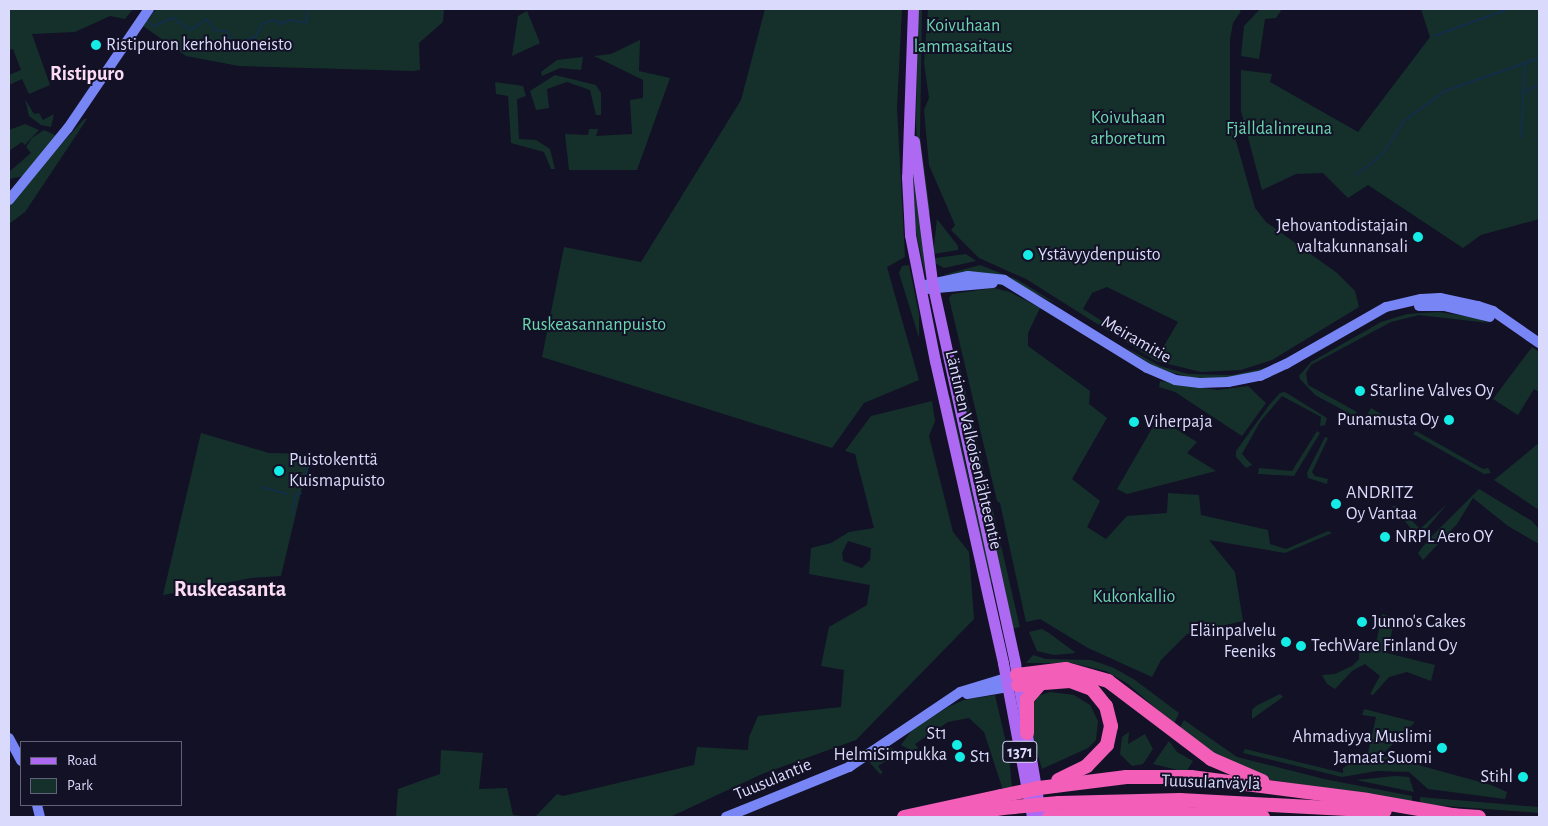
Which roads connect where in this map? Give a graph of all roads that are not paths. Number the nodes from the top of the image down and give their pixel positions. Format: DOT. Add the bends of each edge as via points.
graph roads {
  1 [pos="913,9"];
  2 [pos="145,15"];
  3 [pos="910,87"];
  4 [pos="9,200"];
  5 [pos="932,286"];
  6 [pos="919,288"];
  7 [pos="1539,343"];
  8 [pos="1012,681"];
  9 [pos="1043,682"];
  10 [pos="1027,733"];
  11 [pos="9,738"];
  12 [pos="20,759"];
  13 [pos="1055,784"];
  14 [pos="1289,790"];
  15 [pos="1002,802"];
  16 [pos="1056,812"];
  17 [pos="1181,812"];
  18 [pos="1458,816"];
  19 [pos="726,817"];
  20 [pos="904,817"];
  21 [pos="942,817"];
  22 [pos="1032,817"];
  23 [pos="1041,817"];
  24 [pos="1148,817"];
  25 [pos="1263,817"];
  26 [pos="1479,817"];
  1 -- 3 [label="main road, Läntinen Valkoisenlähteentie"];
  2 -- 4 [label="main road" via="68,128"];
  3 -- 5 [label="main road, Läntinen Valkoisenlähteentie" via="916,176"];
  3 -- 6 [label="main road, Läntinen Valkoisenlähteentie" via="908,219"];
  5 -- 6 [label="main road, Meiramitie"];
  5 -- 7 [label="main road, Meiramitie" via="980,276 1004,280 1147,368 1175,380 1200,383 1242,381 1274,370 1386,307 1406,301 1440,298 1478,306"];
  5 -- 8 [label="main road, Läntinen Valkoisenlähteentie"];
  6 -- 8 [label="main road, Läntinen Valkoisenlähteentie"];
  8 -- 9 [label="highway"];
  8 -- 10 [label="main road, Läntinen Valkoisenlähteentie / 1371"];
  8 -- 14 [label="highway" via="1066,669 1108,681 1211,759"];
  8 -- 19 [label="main road, Tuusulantie" via="945,701 891,740 833,772"];
  8 -- 22 [label="main road, Läntinen Valkoisenlähteentie / 1371"];
  9 -- 10 [label="highway" via="1027,699"];
  9 -- 13 [label="highway" via="1070,681 1092,689 1106,706 1111,726 1107,745 1095,760"];
  10 -- 23 [label="main road, Läntinen Valkoisenlähteentie / 1371"];
  11 -- 12 [label="main road"];
  13 -- 14 [label="highway" via="1161,776"];
  13 -- 15 [label="highway, bridge"];
  14 -- 18 [label="highway"];
  15 -- 16 [label="highway, Tuusulanväylä, bridge"];
  15 -- 20 [label="highway"];
  15 -- 21 [label="highway, Tuusulanväylä"];
  16 -- 17 [label="highway, Tuusulanväylä"];
  16 -- 18 [label="highway, Tuusulanväylä" via="1180,800"];
  17 -- 24 [label="highway"];
  17 -- 25 [label="highway, Tuusulanväylä"];
  18 -- 26 [label="highway, Tuusulanväylä"];
}
